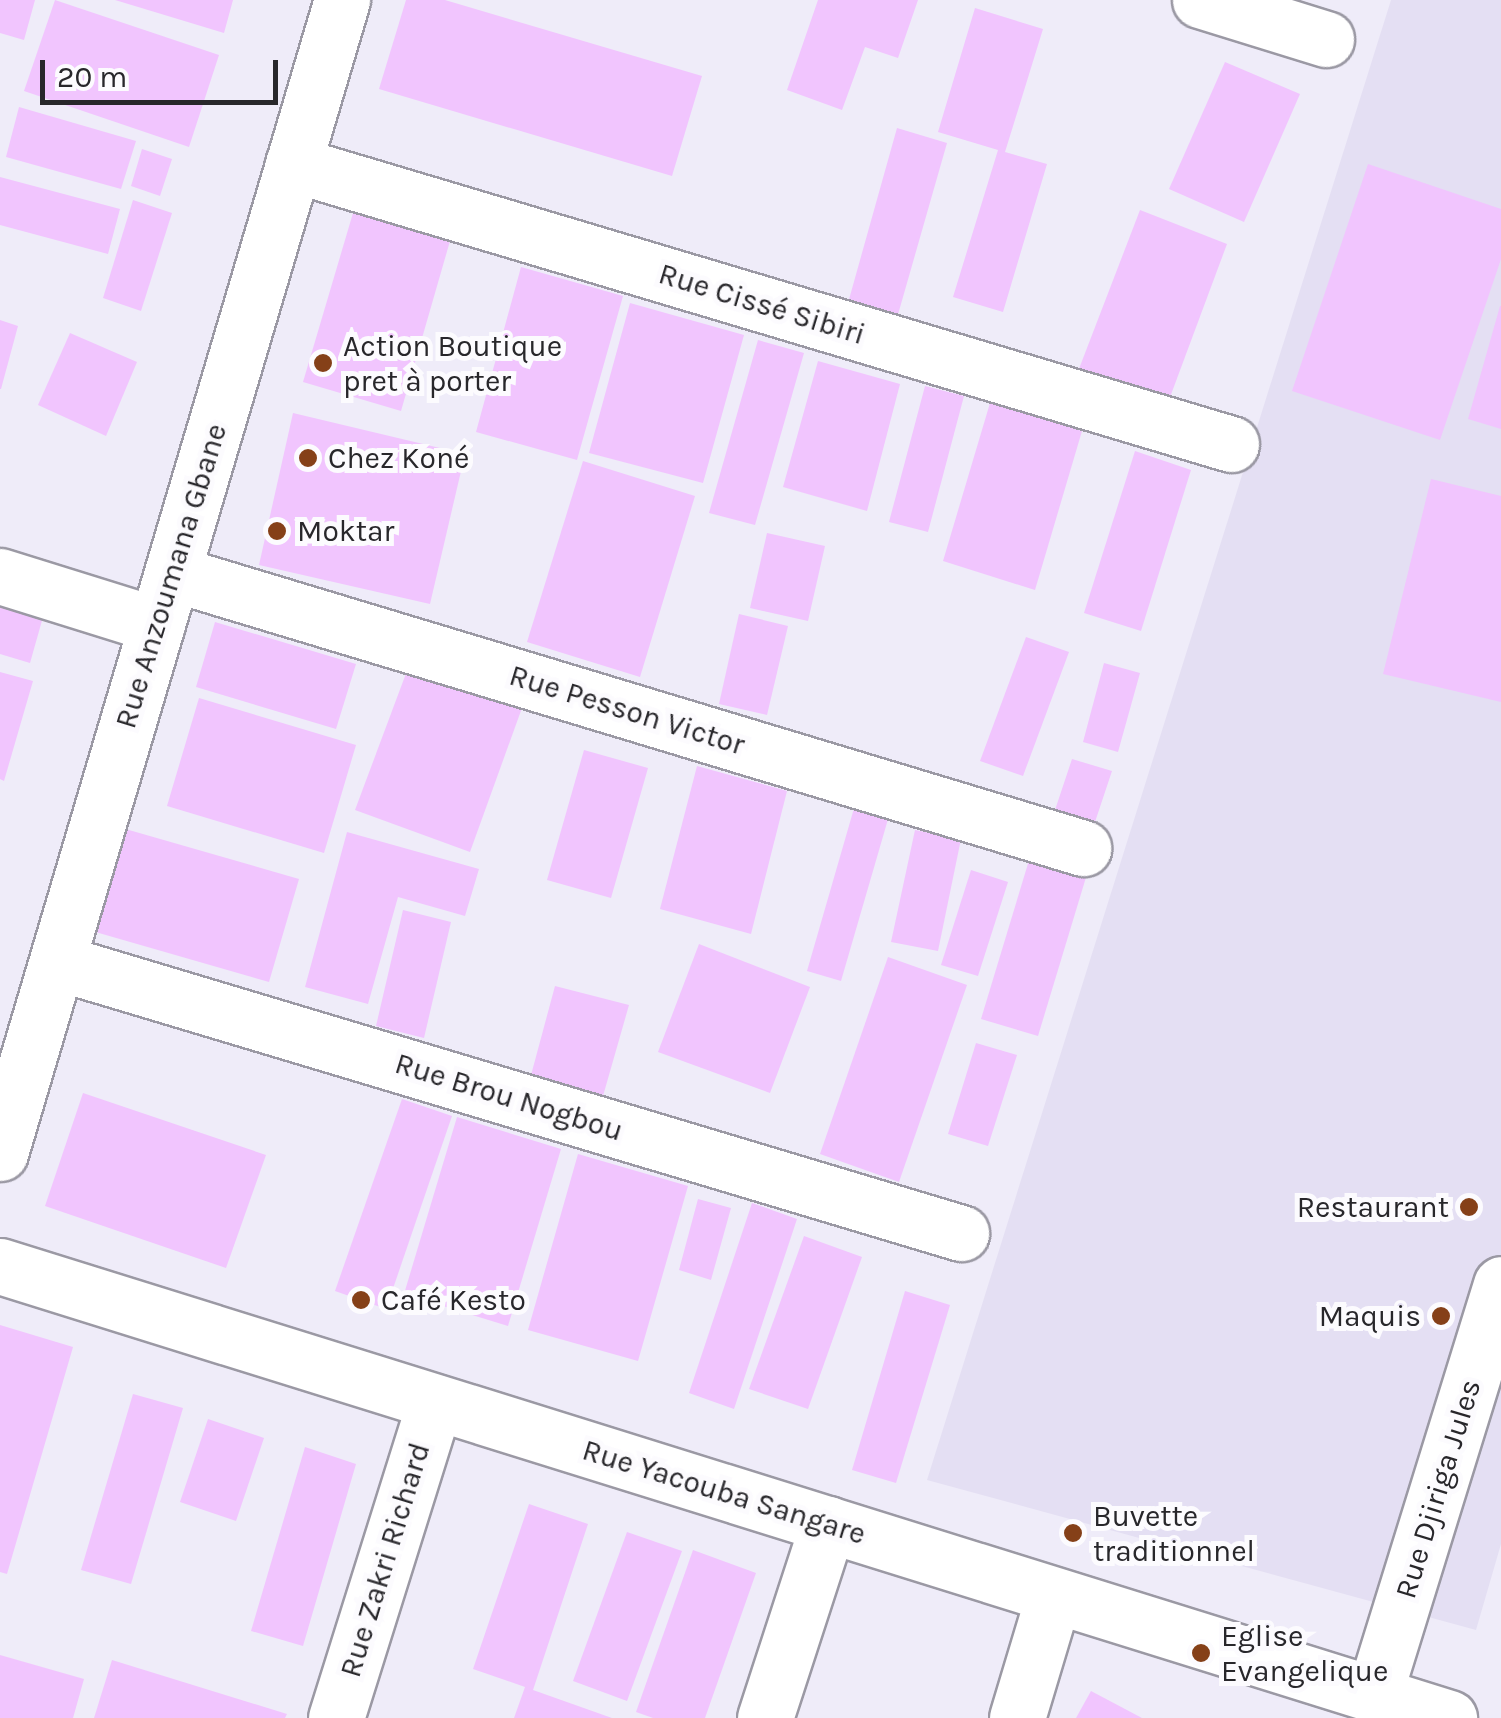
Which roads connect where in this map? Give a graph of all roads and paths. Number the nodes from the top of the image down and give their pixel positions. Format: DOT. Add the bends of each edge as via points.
graph roads {
  1 [pos="342,0"];
  2 [pos="1200,0"];
  3 [pos="1326,39"];
  4 [pos="293,164"];
  5 [pos="1231,444"];
  6 [pos="172,572"];
  7 [pos="0,576"];
  8 [pos="157,625"];
  9 [pos="1083,848"];
  10 [pos="57,962"];
  11 [pos="0,1153"];
  12 [pos="962,1233"];
  13 [pos="0,1266"];
  14 [pos="1501,1284"];
  15 [pos="435,1402"];
  16 [pos="828,1524"];
  17 [pos="1054,1596"];
  18 [pos="1374,1695"];
  19 [pos="336,1718"];
  20 [pos="765,1718"];
  21 [pos="1016,1718"];
  22 [pos="1449,1718"];
  1 -- 4 [label="street, Rue Anzoumana Gbane"];
  2 -- 3 [label="street"];
  4 -- 5 [label="street, Rue Cissé Sibiri"];
  4 -- 6 [label="street, Rue Anzoumana Gbane"];
  6 -- 8 [label="street, Rue Anzoumana Gbane"];
  6 -- 9 [label="street, Rue Pesson Victor"];
  7 -- 8 [label="street"];
  8 -- 10 [label="street, Rue Anzoumana Gbane"];
  10 -- 11 [label="street, Rue Anzoumana Gbane"];
  10 -- 12 [label="street, Rue Brou Nogbou"];
  13 -- 15 [label="street, Rue Yacouba Sangare"];
  14 -- 18 [label="street, Rue Djiriga Jules"];
  15 -- 16 [label="street, Rue Yacouba Sangare"];
  15 -- 19 [label="street, Rue Zakri Richard"];
  16 -- 17 [label="street, Rue Yacouba Sangare"];
  16 -- 20 [label="street"];
  17 -- 18 [label="street, Rue Yacouba Sangare"];
  17 -- 21 [label="street"];
  18 -- 22 [label="street, Rue Yacouba Sangare"];
}
